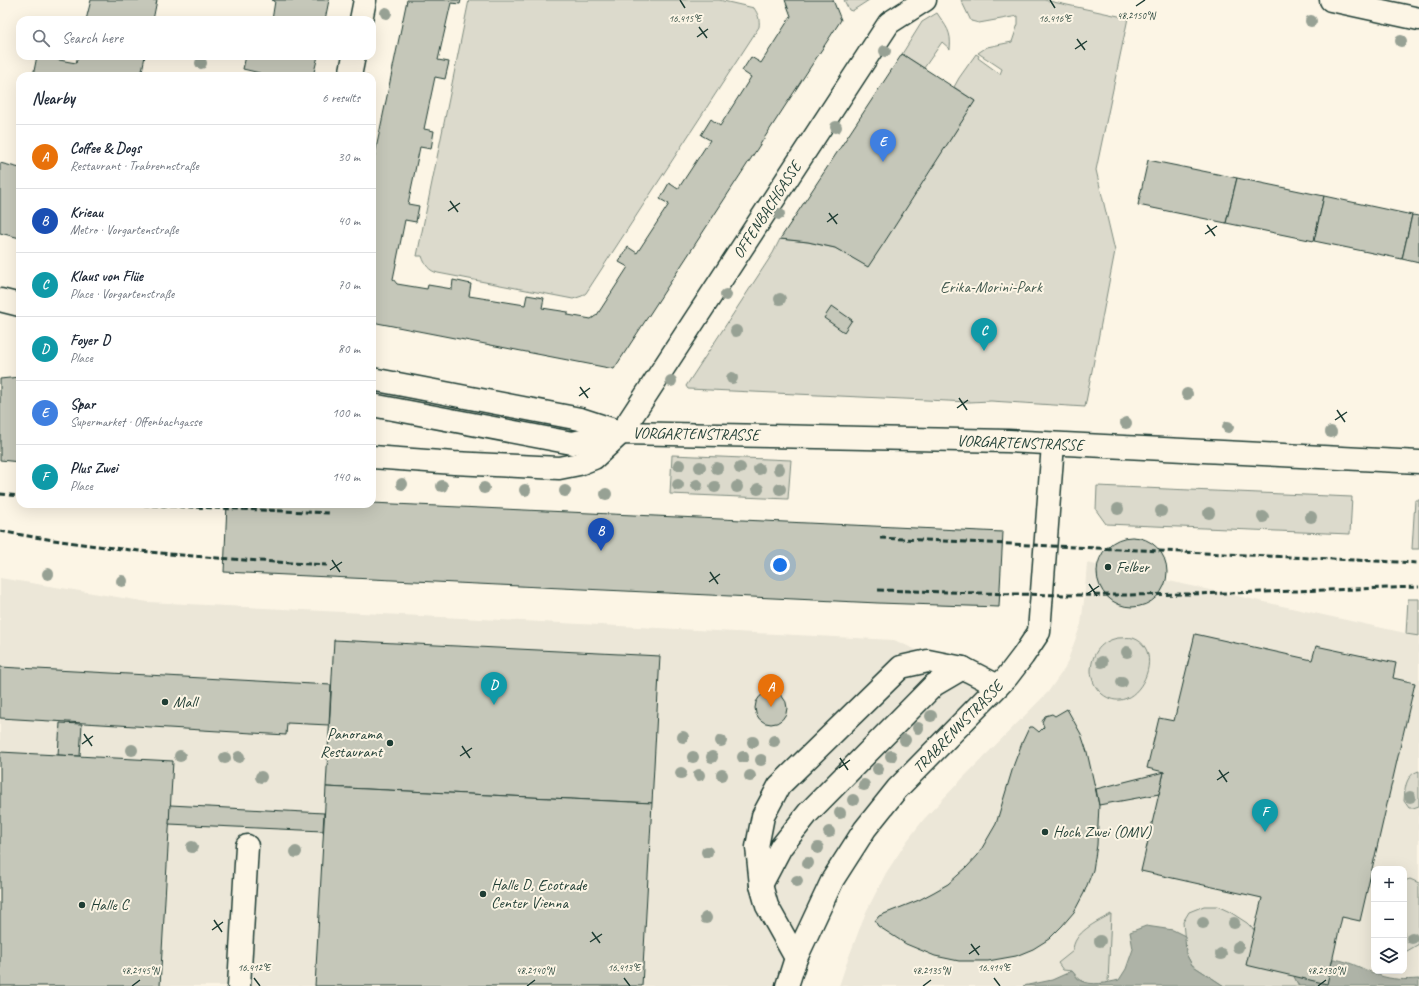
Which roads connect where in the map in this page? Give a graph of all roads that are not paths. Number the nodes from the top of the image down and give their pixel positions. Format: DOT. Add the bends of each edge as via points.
graph roads {
  1 [pos="365,0"];
  2 [pos="925,0"];
  3 [pos="1332,0"];
  4 [pos="362,16"];
  5 [pos="1419,19"];
  6 [pos="353,60"];
  7 [pos="351,72"];
  8 [pos="0,300"];
  9 [pos="16,303"];
  10 [pos="376,380"];
  11 [pos="376,406"];
  12 [pos="621,432"];
  13 [pos="1053,444"];
  14 [pos="376,457"];
  15 [pos="1419,462"];
  16 [pos="963,668"];
  17 [pos="998,686"];
  18 [pos="247,846"];
  19 [pos="761,885"];
  20 [pos="796,958"];
  21 [pos="239,986"];
  22 [pos="787,986"];
  1 -- 4 [label="street"];
  2 -- 12 [label="street, OFFENBACHGASSE" via="889,23"];
  3 -- 5 [label="street"];
  6 -- 7 [label="street"];
  8 -- 9 [label="street"];
  10 -- 12 [label="street, VORGARTENSTRASSE" via="580,419"];
  11 -- 12 [label="street, VORGARTENSTRASSE" via="572,443"];
  12 -- 13 [label="street, VORGARTENSTRASSE"];
  12 -- 14 [label="street, OFFENBACHGASSE" via="594,458 559,468"];
  13 -- 15 [label="street, VORGARTENSTRASSE"];
  13 -- 17 [label="street, TRABRENNSTRASSE" via="1040,632"];
  16 -- 17 [label="street"];
  16 -- 19 [label="street" via="934,685 808,813 782,847"];
  16 -- 19 [label="street" via="928,661 901,667 779,786 763,816 756,847"];
  17 -- 20 [label="street, TRABRENNSTRASSE" via="897,789 864,829 833,878"];
  18 -- 21 [label="street"];
  19 -- 20 [label="street" via="767,906"];
  20 -- 22 [label="street, TRABRENNSTRASSE"];
}
